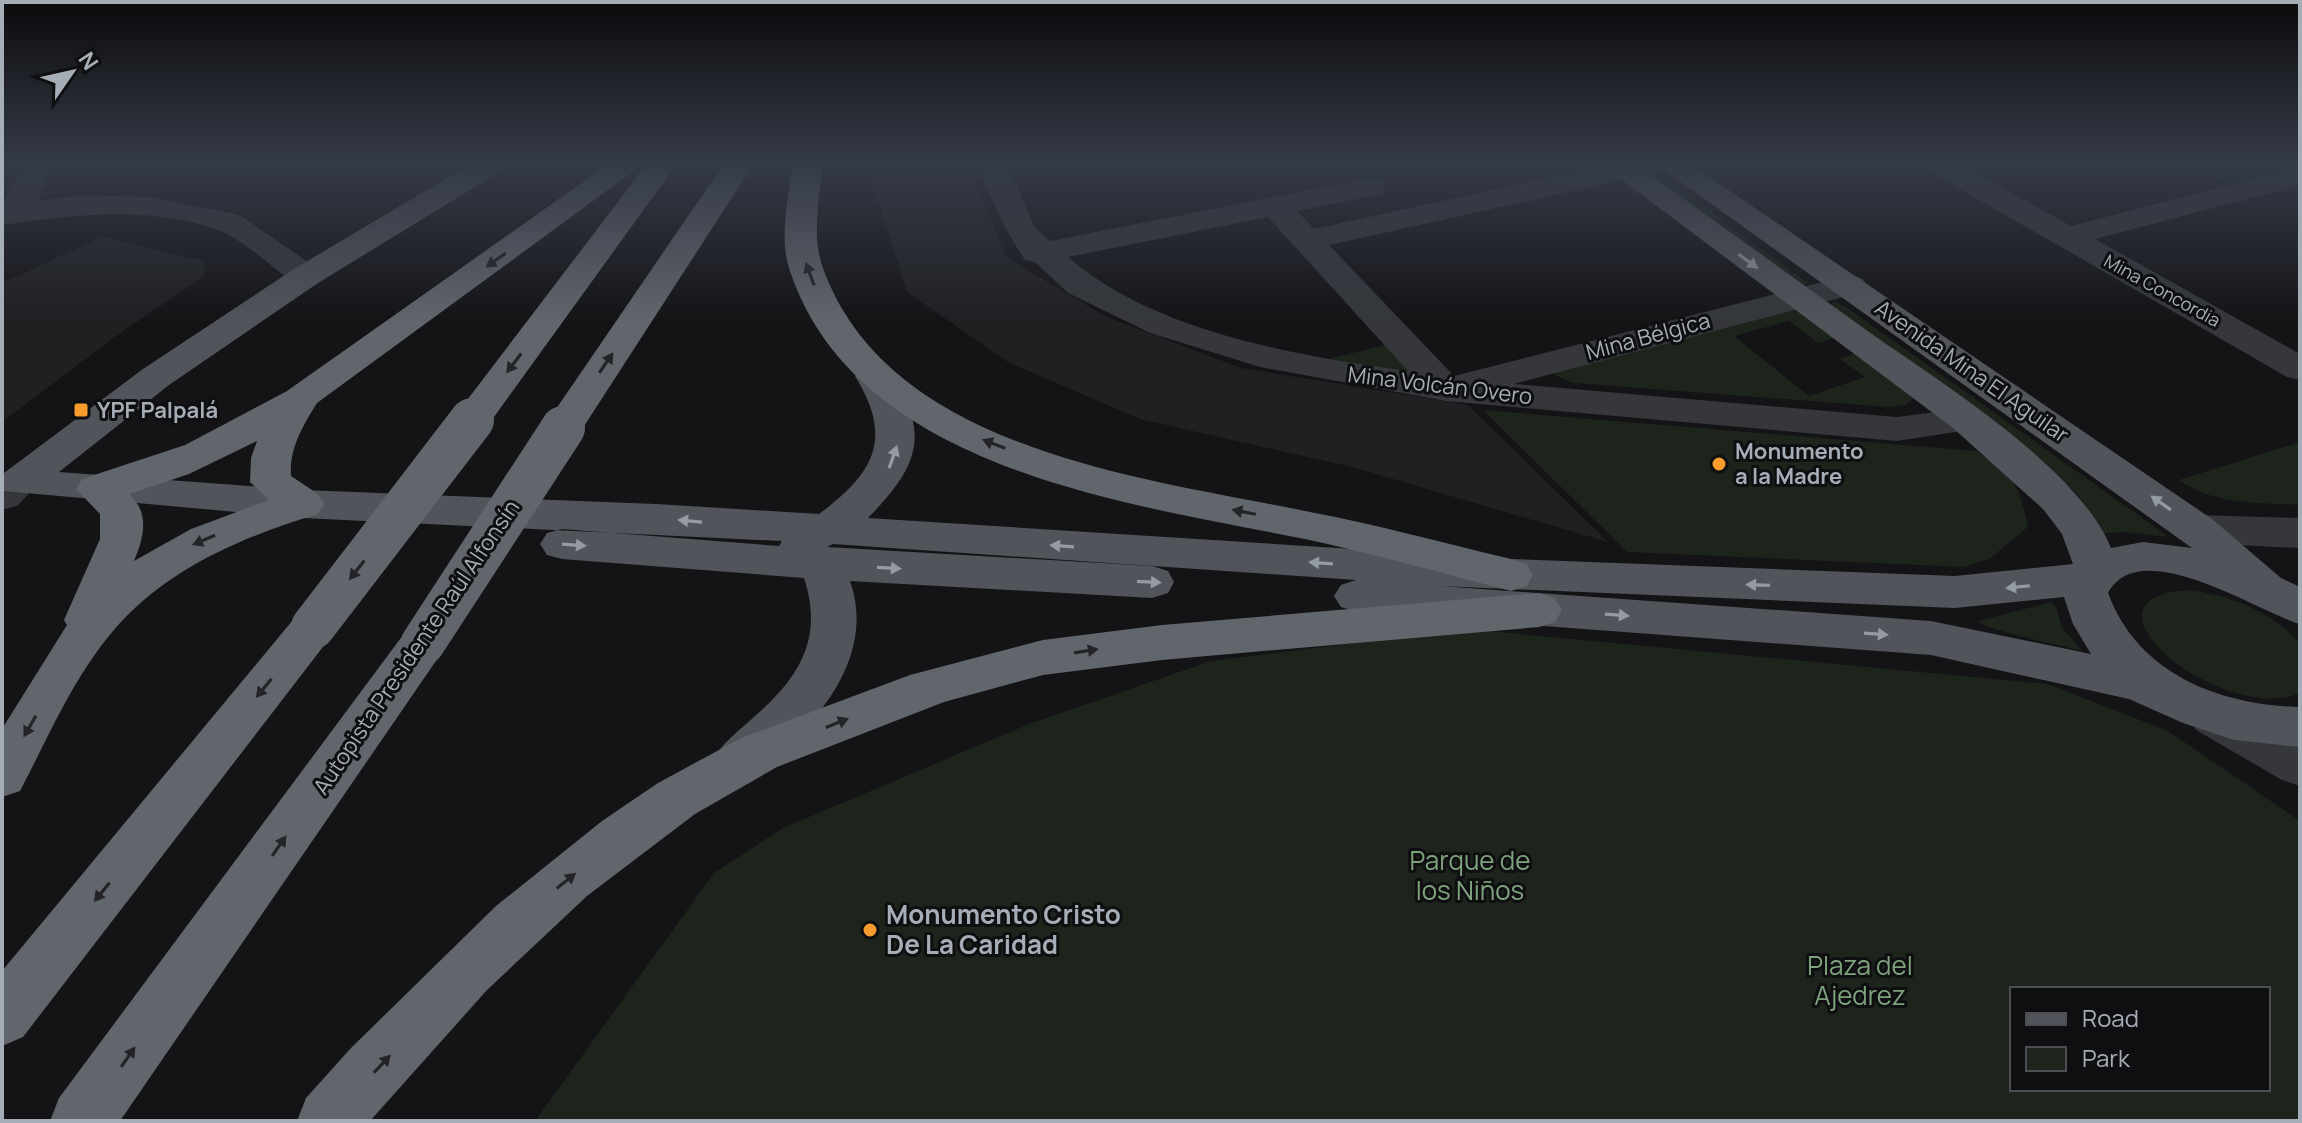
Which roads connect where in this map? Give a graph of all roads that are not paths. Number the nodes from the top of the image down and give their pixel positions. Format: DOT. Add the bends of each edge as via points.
graph roads {
  1 [pos="199,217"];
  2 [pos="403,217"];
  3 [pos="553,217"];
  4 [pos="622,217"];
  5 [pos="703,217"];
  6 [pos="806,217"];
  7 [pos="1010,217"];
  8 [pos="1217,217"];
  9 [pos="1286,217"];
  10 [pos="1411,217"];
  11 [pos="1695,217"];
  12 [pos="1750,217"];
  13 [pos="2032,217"];
  14 [pos="2141,217"];
  15 [pos="1404,219"];
  16 [pos="2066,237"];
  17 [pos="1307,240"];
  18 [pos="1037,253"];
  19 [pos="306,276"];
  20 [pos="1850,285"];
  21 [pos="1797,297"];
  22 [pos="2300,369"];
  23 [pos="874,376"];
  24 [pos="1446,390"];
  25 [pos="303,396"];
  26 [pos="1967,420"];
  27 [pos="11,489"];
  28 [pos="97,489"];
  29 [pos="303,504"];
  30 [pos="2197,529"];
  31 [pos="2300,533"];
  32 [pos="814,546"];
  33 [pos="2097,574"];
  34 [pos="1525,592"];
  35 [pos="2286,598"];
  36 [pos="76,645"];
  37 [pos="2183,701"];
  38 [pos="2300,727"];
  39 [pos="738,762"];
  40 [pos="2300,765"];
  41 [pos="2,776"];
  42 [pos="2,1017"];
  43 [pos="82,1121"];
  44 [pos="329,1121"];
  1 -- 19 [label="street" via="230,223"];
  2 -- 19 [label="main road"];
  3 -- 25 [label="highway, one-way"];
  4 -- 42 [label="highway, one-way, bridge" via="313,627"];
  43 -- 5 [label="highway, Autopista Presidente Raúl Alfonsín, one-way, bridge" via="423,643"];
  23 -- 6 [label="highway, one-way" via="825,311 805,266"];
  7 -- 18 [label="street, Mina Volcán Overo"];
  8 -- 18 [label="street"];
  9 -- 17 [label="street"];
  10 -- 15 [label="street"];
  11 -- 21 [label="main road, Avenida Mina El Aguilar, one-way"];
  12 -- 20 [label="main road, Avenida Mina El Aguilar"];
  13 -- 16 [label="street, Mina Concordia"];
  14 -- 16 [label="street"];
  15 -- 17 [label="street"];
  16 -- 22 [label="street, Mina Concordia"];
  17 -- 24 [label="street"];
  18 -- 24 [label="street, Mina Volcán Overo" via="1073,280 1201,340 1269,359"];
  19 -- 27 [label="main road" via="156,377"];
  20 -- 21 [label="street, Mina Bélgica"];
  30 -- 20 [label="main road, Avenida Mina El Aguilar, one-way"];
  21 -- 24 [label="street, Mina Bélgica"];
  21 -- 26 [label="main road, Avenida Mina El Aguilar"];
  32 -- 23 [label="main road, one-way" via="888,472 898,441 897,415"];
  34 -- 23 [label="highway, one-way" via="1314,526 1092,481 965,433"];
  24 -- 26 [label="street, Mina Volcán Overo" via="1897,429"];
  25 -- 28 [label="highway" via="203,454 160,473"];
  25 -- 29 [label="highway" via="268,460 271,482"];
  26 -- 33 [label="main road, Avenida Mina El Aguilar" via="2045,487 2082,531"];
  27 -- 28 [label="main road"];
  28 -- 29 [label="main road"];
  28 -- 36 [label="highway" via="121,510 122,539"];
  29 -- 32 [label="main road" via="533,542 746,541"];
  29 -- 36 [label="highway, one-way" via="259,516 186,548 120,597"];
  30 -- 31 [label="street"];
  30 -- 35 [label="main road, Avenida Mina El Aguilar"];
  32 -- 34 [label="main road" via="1239,586"];
  32 -- 39 [label="main road" via="834,609 829,648 813,689"];
  33 -- 34 [label="main road, one-way" via="1955,592"];
  33 -- 35 [label="main road" via="2126,561 2189,562"];
  33 -- 37 [label="main road" via="2085,593 2104,640 2132,668"];
  34 -- 37 [label="main road, one-way" via="1931,638 2137,682"];
  39 -- 34 [label="highway, one-way" via="905,696 1022,662 1097,649 1338,625"];
  36 -- 41 [label="highway, one-way"];
  37 -- 38 [label="main road" via="2237,721"];
  37 -- 40 [label="street"];
  44 -- 39 [label="highway, one-way" via="480,957 550,893 616,841"];
}
